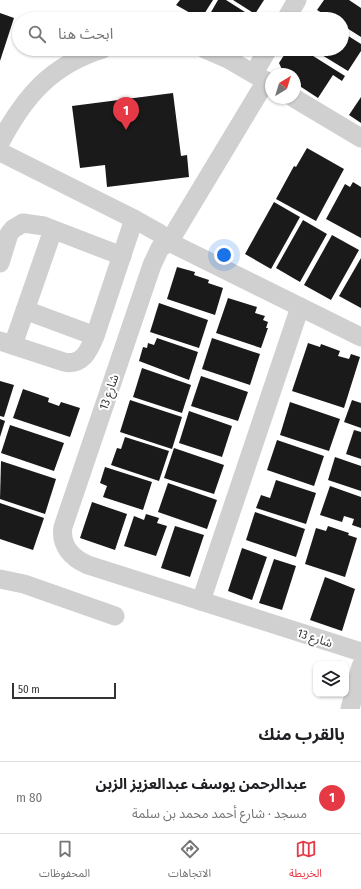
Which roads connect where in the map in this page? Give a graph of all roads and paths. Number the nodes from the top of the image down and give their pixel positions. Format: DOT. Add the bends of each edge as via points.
graph roads {
  1 [pos="297,0"];
  2 [pos="290,12"];
  3 [pos="86,56"];
  4 [pos="221,56"];
  5 [pos="267,56"];
  6 [pos="264,80"];
  7 [pos="301,102"];
  8 [pos="361,138"];
  9 [pos="0,143"];
  10 [pos="0,152"];
  11 [pos="134,219"];
  12 [pos="53,230"];
  13 [pos="169,242"];
  14 [pos="122,256"];
  15 [pos="0,263"];
  16 [pos="300,307"];
  17 [pos="25,310"];
  18 [pos="95,336"];
  19 [pos="361,337"];
  20 [pos="6,343"];
  21 [pos="0,579"];
  22 [pos="201,601"];
  23 [pos="115,616"];
  24 [pos="361,652"];
  25 [pos="361,666"];
  26 [pos="350,709"];
  1 -- 2 [label="street"];
  3 -- 9 [label="street" via="66,64 46,79 19,110"];
  4 -- 6 [label="street"];
  5 -- 6 [label="street, شارع 13"];
  6 -- 13 [label="street, شارع 13"];
  7 -- 8 [label="street"];
  10 -- 11 [label="street"];
  11 -- 13 [label="street" via="159,233"];
  11 -- 14 [label="street"];
  12 -- 14 [label="street"];
  12 -- 15 [label="street" via="36,224 19,225 9,234"];
  12 -- 17 [label="street"];
  13 -- 16 [label="street"];
  13 -- 22 [label="street, شارع 13" via="160,248 152,265 62,534 68,551 81,562"];
  14 -- 18 [label="street"];
  16 -- 19 [label="street"];
  16 -- 22 [label="street"];
  17 -- 18 [label="street"];
  17 -- 20 [label="street"];
  18 -- 20 [label="street" via="84,356 70,363"];
  21 -- 23 [label="street" via="24,584"];
  22 -- 24 [label="street, شارع 13"];
  25 -- 26 [label="street"];
}
